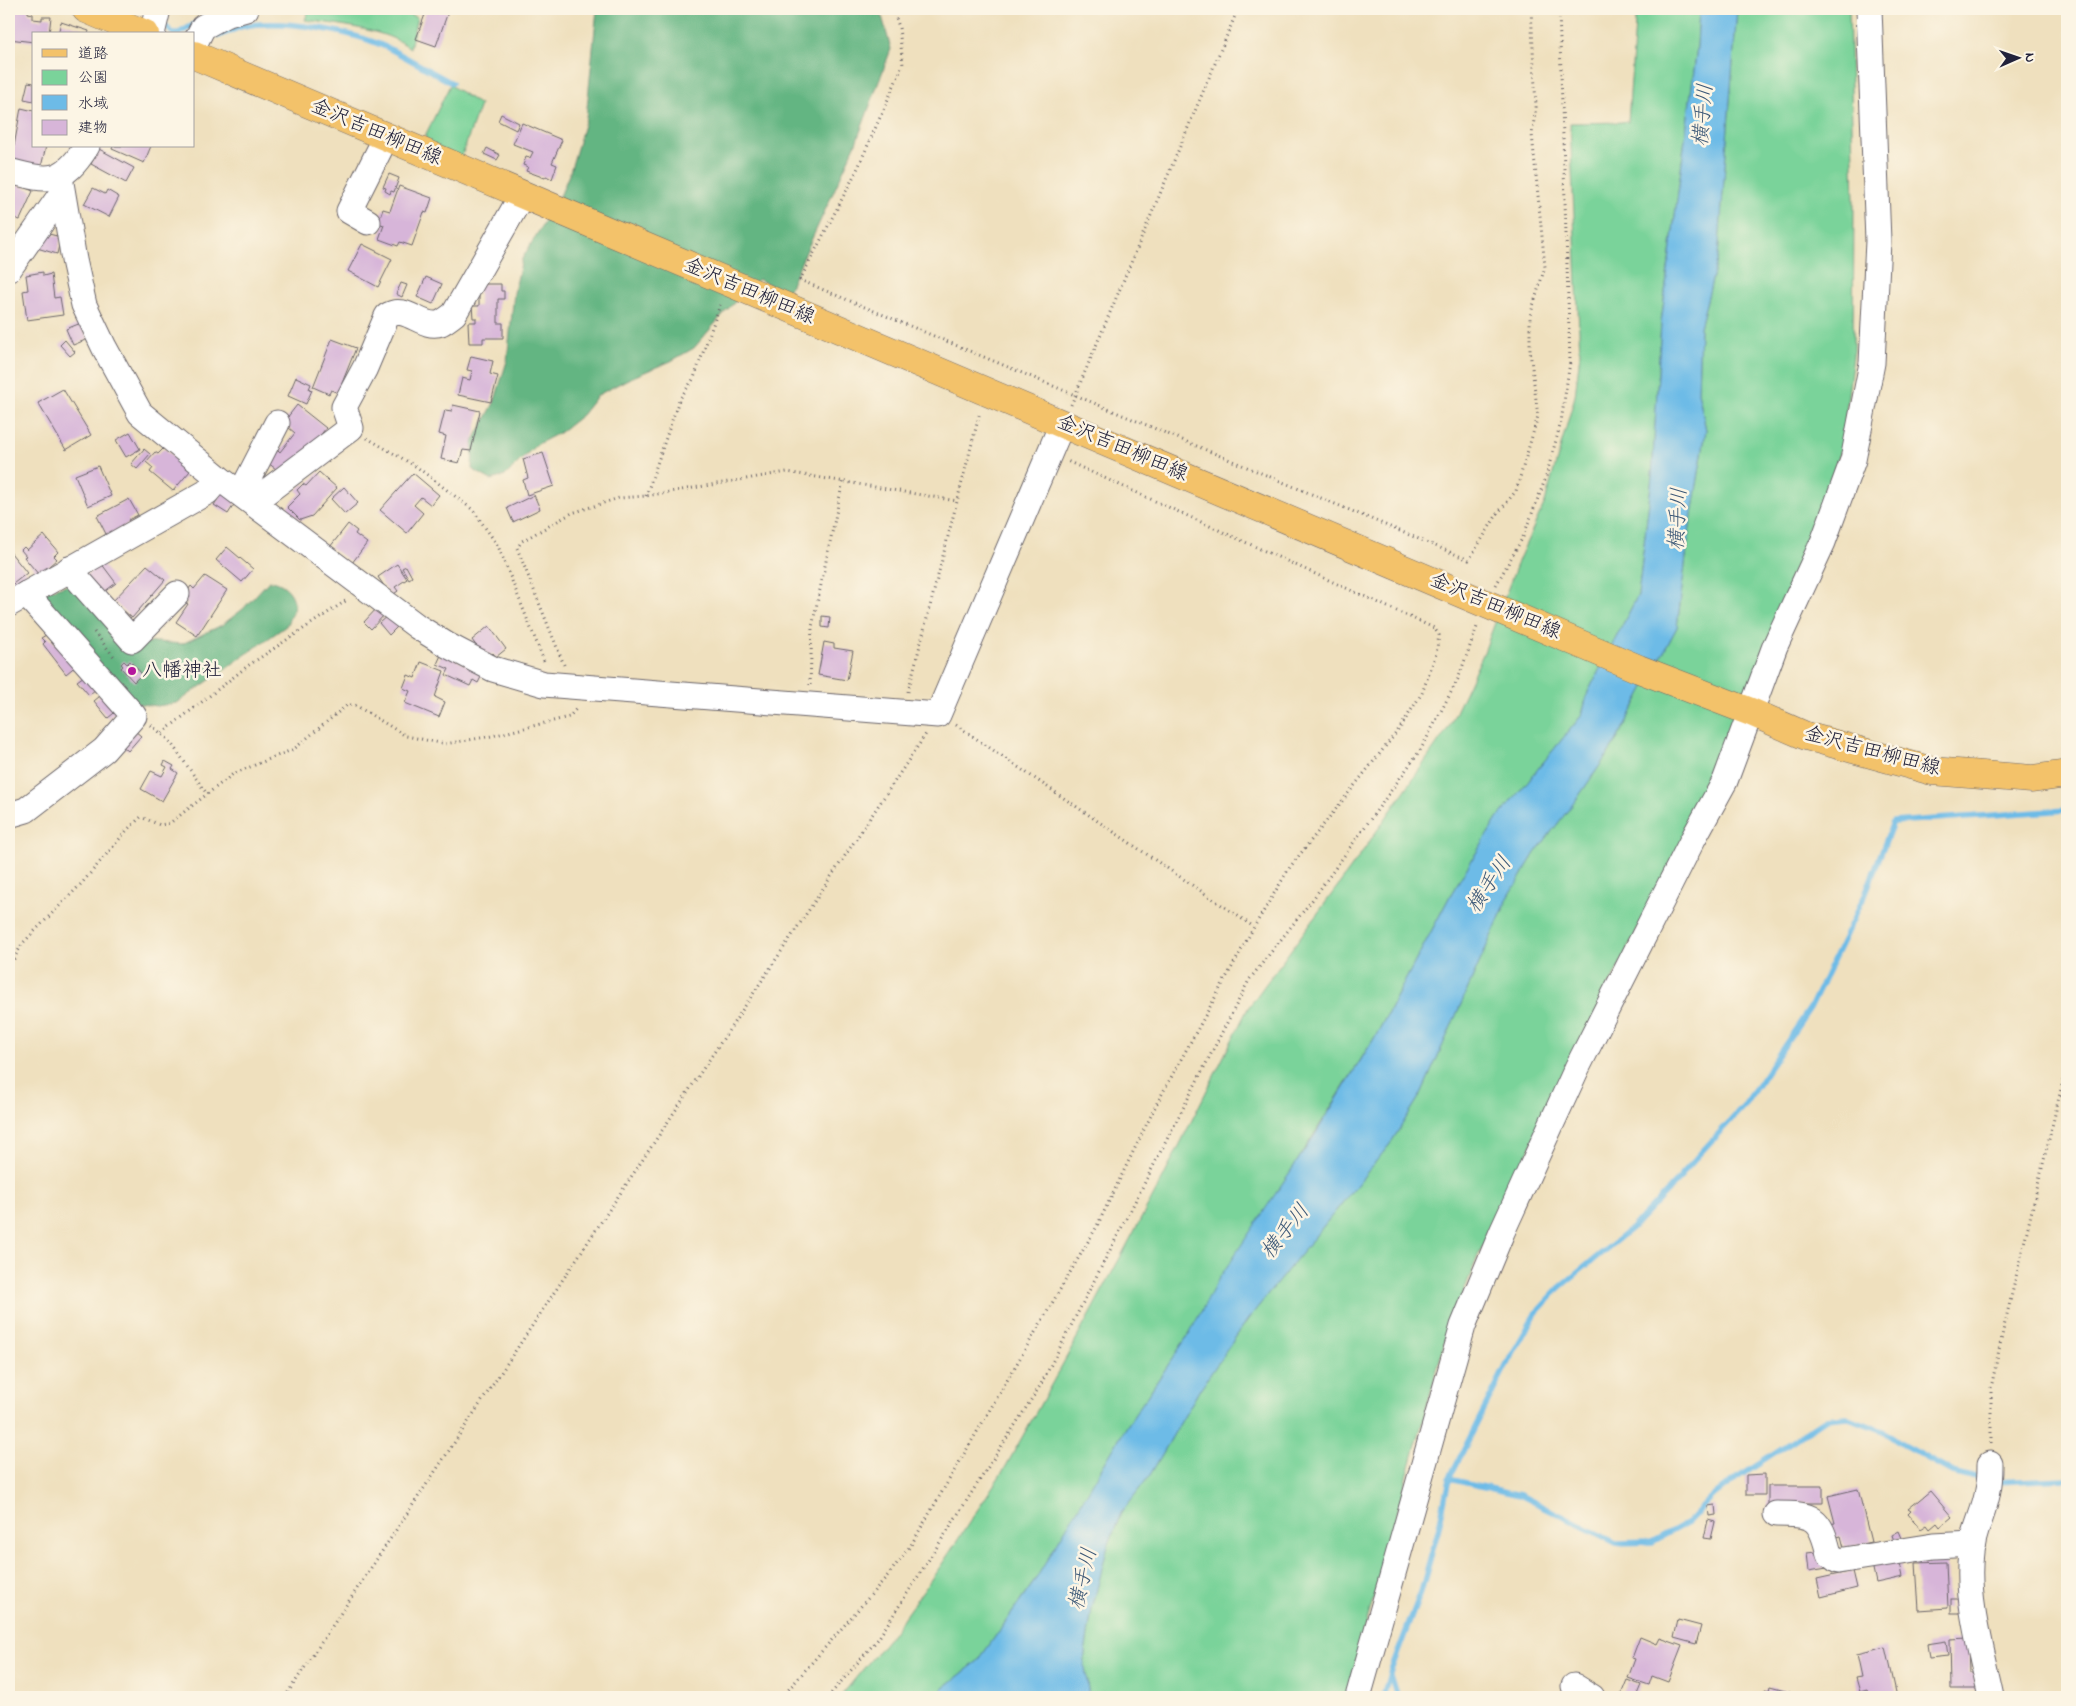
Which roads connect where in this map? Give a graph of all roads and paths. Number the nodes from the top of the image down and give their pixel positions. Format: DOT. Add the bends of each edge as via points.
graph roads {
  1 [pos="86,9"];
  2 [pos="158,9"];
  3 [pos="246,9"];
  4 [pos="893,9"];
  5 [pos="1238,9"];
  6 [pos="1532,9"];
  7 [pos="1559,9"];
  8 [pos="1869,9"];
  9 [pos="140,32"];
  10 [pos="152,32"];
  11 [pos="195,42"];
  12 [pos="195,55"];
  13 [pos="386,137"];
  14 [pos="86,148"];
  15 [pos="9,171"];
  16 [pos="61,185"];
  17 [pos="522,195"];
  18 [pos="368,222"];
  19 [pos="9,269"];
  20 [pos="728,283"];
  21 [pos="986,392"];
  22 [pos="1075,395"];
  23 [pos="277,423"];
  24 [pos="1062,424"];
  25 [pos="351,428"];
  26 [pos="1063,470"];
  27 [pos="219,478"];
  28 [pos="842,481"];
  29 [pos="646,496"];
  30 [pos="247,497"];
  31 [pos="69,569"];
  32 [pos="366,587"];
  33 [pos="177,594"];
  34 [pos="17,599"];
  35 [pos="1486,603"];
  36 [pos="554,685"];
  37 [pos="810,705"];
  38 [pos="903,712"];
  39 [pos="1751,712"];
  40 [pos="938,715"];
  41 [pos="134,716"];
  42 [pos="162,733"];
  43 [pos="2067,774"];
  44 [pos="207,794"];
  45 [pos="9,815"];
  46 [pos="1254,927"];
  47 [pos="2067,1064"];
  48 [pos="1990,1464"];
  49 [pos="1776,1514"];
  50 [pos="1973,1544"];
  51 [pos="285,1697"];
  52 [pos="782,1697"];
  53 [pos="828,1697"];
  54 [pos="1358,1697"];
  55 [pos="1991,1697"];
  1 -- 9 [label="main road"];
  2 -- 10 [label="street"];
  3 -- 11 [label="street" via="204,26"];
  4 -- 22 [label="path" via="899,27 903,65 857,170 800,280"];
  5 -- 22 [label="path"];
  6 -- 22 [label="path" via="1536,107 1532,134 1545,267 1530,316 1530,352 1538,416 1516,491 1469,560"];
  7 -- 35 [label="path" via="1570,362 1562,422 1545,480 1524,537"];
  8 -- 39 [label="street" via="1878,241 1872,363 1853,460 1823,542 1775,646"];
  12 -- 13 [label="main road, 金沢吉田柳田線"];
  13 -- 17 [label="main road, 金沢吉田柳田線"];
  13 -- 18 [label="street" via="349,211"];
  14 -- 16 [label="street"];
  15 -- 16 [label="street"];
  16 -- 19 [label="street"];
  16 -- 27 [label="street" via="84,305 104,347 140,413"];
  17 -- 20 [label="main road, 金沢吉田柳田線"];
  17 -- 25 [label="street" via="454,314 440,324 431,324 401,312 387,316 344,407"];
  20 -- 21 [label="main road, 金沢吉田柳田線"];
  20 -- 29 [label="path" via="694,378 679,400"];
  21 -- 24 [label="main road, 金沢吉田柳田線"];
  21 -- 38 [label="path"];
  22 -- 24 [label="path"];
  23 -- 30 [label="street"];
  24 -- 35 [label="main road, 金沢吉田柳田線"];
  24 -- 40 [label="street"];
  25 -- 30 [label="street"];
  25 -- 36 [label="path" via="417,467 473,510 498,546"];
  26 -- 46 [label="path" via="1067,461 1434,628 1438,635 1436,654 1422,693 1400,728 1290,867"];
  27 -- 30 [label="street"];
  27 -- 31 [label="street" via="207,492"];
  28 -- 37 [label="path" via="812,628"];
  30 -- 32 [label="street"];
  31 -- 33 [label="street" via="132,640"];
  31 -- 34 [label="street"];
  32 -- 36 [label="street" via="418,627 493,669"];
  32 -- 42 [label="path" via="249,665"];
  34 -- 41 [label="street"];
  35 -- 39 [label="main road, 金沢吉田柳田線" via="1639,669"];
  35 -- 53 [label="path" via="1458,679 1421,749 1249,980 1040,1386 878,1639"];
  36 -- 37 [label="street"];
  37 -- 38 [label="street"];
  38 -- 40 [label="street"];
  39 -- 43 [label="main road, 金沢吉田柳田線" via="1806,736 1932,771 2032,779"];
  39 -- 54 [label="street" via="1725,782 1577,1068 1463,1326"];
  40 -- 46 [label="path"];
  40 -- 51 [label="path"];
  41 -- 42 [label="path"];
  41 -- 45 [label="street" via="104,750 26,810"];
  42 -- 44 [label="path"];
  46 -- 52 [label="path" via="1157,1103 1096,1228 911,1545"];
  47 -- 48 [label="path" via="2003,1330 1992,1388"];
  48 -- 50 [label="street" via="1988,1492"];
  49 -- 50 [label="street" via="1809,1516 1818,1523 1828,1554 1838,1561 1934,1546"];
  50 -- 55 [label="street" via="1970,1554 1971,1591"];
}
